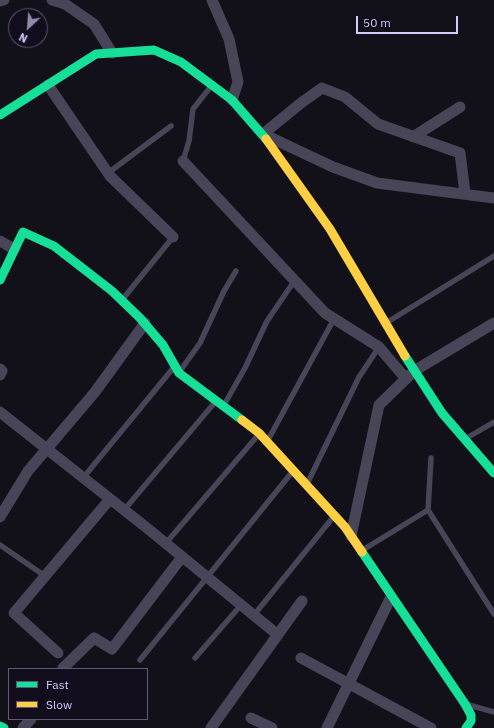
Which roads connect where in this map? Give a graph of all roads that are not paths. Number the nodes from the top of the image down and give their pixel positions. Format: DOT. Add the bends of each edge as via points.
graph roads {
  1 [pos="4,0"];
  2 [pos="52,0"];
  3 [pos="212,0"];
  4 [pos="0,1"];
  5 [pos="112,53"];
  6 [pos="48,85"];
  7 [pos="212,85"];
  8 [pos="232,100"];
  9 [pos="460,107"];
  10 [pos="0,114"];
  11 [pos="171,126"];
  12 [pos="263,134"];
  13 [pos="413,137"];
  14 [pos="183,161"];
  15 [pos="108,173"];
  16 [pos="465,193"];
  17 [pos="494,198"];
  18 [pos="172,236"];
  19 [pos="0,241"];
  20 [pos="14,249"];
  21 [pos="494,256"];
  22 [pos="236,271"];
  23 [pos="0,280"];
  24 [pos="295,280"];
  25 [pos="121,300"];
  26 [pos="334,319"];
  27 [pos="386,323"];
  28 [pos="494,323"];
  29 [pos="145,324"];
  30 [pos="379,347"];
  31 [pos="0,369"];
  32 [pos="177,369"];
  33 [pos="414,371"];
  34 [pos="0,375"];
  35 [pos="406,379"];
  36 [pos="220,404"];
  37 [pos="0,412"];
  38 [pos="494,422"];
  39 [pos="259,433"];
  40 [pos="465,439"];
  41 [pos="267,442"];
  42 [pos="47,449"];
  43 [pos="431,458"];
  44 [pos="293,470"];
  45 [pos="494,473"];
  46 [pos="83,478"];
  47 [pos="306,485"];
  48 [pos="110,499"];
  49 [pos="124,510"];
  50 [pos="428,510"];
  51 [pos="334,515"];
  52 [pos="0,517"];
  53 [pos="351,536"];
  54 [pos="166,543"];
  55 [pos="0,545"];
  56 [pos="361,551"];
  57 [pos="182,557"];
  58 [pos="45,576"];
  59 [pos="208,578"];
  60 [pos="391,597"];
  61 [pos="302,601"];
  62 [pos="241,605"];
  63 [pos="494,614"];
  64 [pos="254,616"];
  65 [pos="278,635"];
  66 [pos="58,653"];
  67 [pos="195,658"];
  68 [pos="301,658"];
  69 [pos="140,660"];
  70 [pos="63,668"];
  71 [pos="349,683"];
  72 [pos="465,704"];
  73 [pos="494,712"];
  74 [pos="251,718"];
  75 [pos="30,720"];
  76 [pos="0,726"];
  77 [pos="4,728"];
  78 [pos="23,728"];
  79 [pos="211,728"];
  80 [pos="272,728"];
  81 [pos="327,728"];
  82 [pos="431,728"];
  83 [pos="466,728"];
  1 -- 4 [label="street"];
  2 -- 5 [label="street" via="65,4 94,24"];
  3 -- 8 [label="street" via="229,39 238,82"];
  5 -- 6 [label="street" via="96,54"];
  5 -- 7 [label="street" via="154,50 181,62"];
  6 -- 10 [label="street"];
  6 -- 15 [label="street"];
  7 -- 8 [label="street"];
  7 -- 14 [label="lane" via="193,109 189,141"];
  8 -- 12 [label="street"];
  9 -- 13 [label="street"];
  11 -- 15 [label="lane"];
  12 -- 13 [label="street" via="322,88 345,97 378,124"];
  12 -- 16 [label="street" via="333,167 377,183"];
  12 -- 27 [label="street" via="330,229"];
  13 -- 16 [label="street" via="460,153"];
  14 -- 24 [label="street"];
  15 -- 18 [label="street"];
  16 -- 17 [label="street"];
  18 -- 25 [label="lane"];
  19 -- 20 [label="street"];
  20 -- 23 [label="street"];
  20 -- 25 [label="street" via="23,232 54,246"];
  21 -- 27 [label="lane"];
  22 -- 32 [label="lane" via="200,344"];
  24 -- 26 [label="street" via="325,313"];
  24 -- 36 [label="lane" via="267,320 245,368"];
  25 -- 29 [label="street"];
  26 -- 30 [label="street"];
  26 -- 41 [label="lane"];
  27 -- 33 [label="street"];
  28 -- 33 [label="street"];
  29 -- 32 [label="street" via="163,345"];
  29 -- 42 [label="street" via="95,392"];
  30 -- 35 [label="street"];
  30 -- 47 [label="lane" via="359,377"];
  31 -- 34 [label="street"];
  32 -- 36 [label="street"];
  32 -- 46 [label="lane"];
  33 -- 35 [label="street"];
  33 -- 40 [label="street" via="442,413"];
  35 -- 53 [label="street" via="379,405"];
  36 -- 39 [label="street"];
  36 -- 49 [label="lane"];
  37 -- 42 [label="street"];
  38 -- 40 [label="lane"];
  39 -- 41 [label="street"];
  39 -- 54 [label="lane"];
  40 -- 45 [label="street"];
  41 -- 44 [label="street"];
  42 -- 46 [label="street"];
  42 -- 52 [label="street" via="28,471"];
  43 -- 50 [label="lane"];
  44 -- 47 [label="street"];
  44 -- 59 [label="lane"];
  46 -- 48 [label="street"];
  47 -- 51 [label="street"];
  48 -- 49 [label="street"];
  48 -- 58 [label="street"];
  49 -- 54 [label="street"];
  50 -- 56 [label="lane"];
  50 -- 63 [label="lane"];
  51 -- 53 [label="street"];
  51 -- 64 [label="lane"];
  53 -- 56 [label="street"];
  54 -- 57 [label="street"];
  55 -- 58 [label="lane"];
  56 -- 60 [label="street"];
  57 -- 59 [label="street"];
  57 -- 70 [label="street" via="112,649 94,638"];
  58 -- 66 [label="street" via="14,614"];
  59 -- 62 [label="street"];
  59 -- 69 [label="lane"];
  60 -- 71 [label="street"];
  60 -- 72 [label="street"];
  61 -- 65 [label="street"];
  62 -- 64 [label="street"];
  62 -- 67 [label="lane"];
  64 -- 65 [label="street"];
  65 -- 79 [label="street"];
  68 -- 71 [label="street"];
  71 -- 81 [label="street"];
  71 -- 82 [label="street"];
  72 -- 73 [label="lane"];
  72 -- 83 [label="street" via="471,715 471,721"];
  74 -- 80 [label="street"];
  75 -- 78 [label="street"];
  76 -- 77 [label="street"];
}
